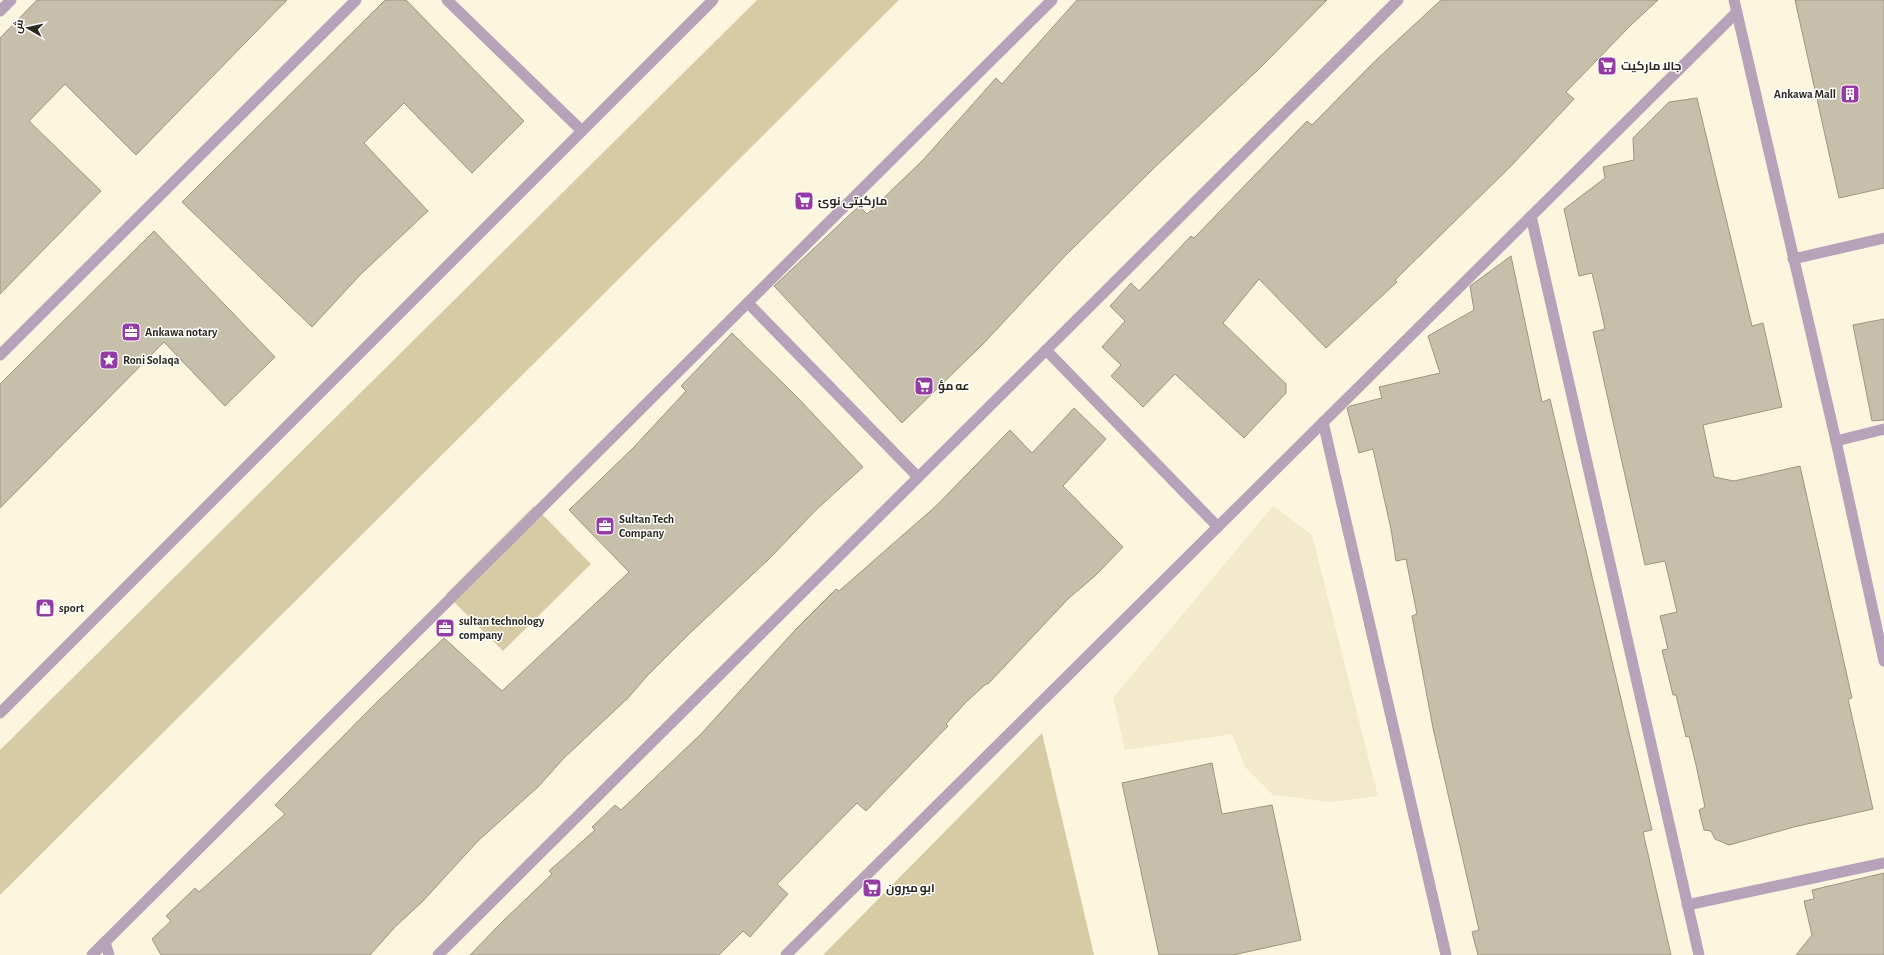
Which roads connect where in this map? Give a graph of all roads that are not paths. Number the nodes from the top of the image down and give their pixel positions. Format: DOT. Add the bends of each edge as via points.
graph roads {
  1 [pos="11,0"];
  2 [pos="356,0"];
  3 [pos="447,0"];
  4 [pos="714,0"];
  5 [pos="1052,0"];
  6 [pos="1398,0"];
  7 [pos="1734,0"];
  8 [pos="0,11"];
  9 [pos="1737,12"];
  10 [pos="582,131"];
  11 [pos="1531,216"];
  12 [pos="1884,238"];
  13 [pos="1793,259"];
  14 [pos="748,303"];
  15 [pos="1046,350"];
  16 [pos="0,355"];
  17 [pos="1323,422"];
  18 [pos="1884,429"];
  19 [pos="1836,441"];
  20 [pos="918,477"];
  21 [pos="1218,527"];
  22 [pos="1884,661"];
  23 [pos="0,713"];
  24 [pos="1884,863"];
  25 [pos="1687,905"];
  26 [pos="105,942"];
  27 [pos="92,955"];
  28 [pos="109,955"];
  29 [pos="438,955"];
  30 [pos="786,955"];
  31 [pos="1446,955"];
  32 [pos="1699,955"];
  1 -- 8 [label="street"];
  2 -- 16 [label="street"];
  3 -- 10 [label="street"];
  4 -- 10 [label="street"];
  5 -- 14 [label="street"];
  6 -- 15 [label="street"];
  7 -- 9 [label="street"];
  9 -- 11 [label="street"];
  9 -- 13 [label="street"];
  10 -- 23 [label="street"];
  11 -- 17 [label="street"];
  11 -- 25 [label="street"];
  12 -- 13 [label="street"];
  13 -- 19 [label="street"];
  14 -- 20 [label="street"];
  14 -- 26 [label="street"];
  15 -- 20 [label="street"];
  15 -- 21 [label="street"];
  17 -- 21 [label="street"];
  17 -- 31 [label="street"];
  18 -- 19 [label="street"];
  19 -- 22 [label="street"];
  20 -- 29 [label="street"];
  21 -- 30 [label="street"];
  24 -- 25 [label="street"];
  25 -- 32 [label="street"];
  26 -- 27 [label="street"];
  26 -- 28 [label="street"];
}
